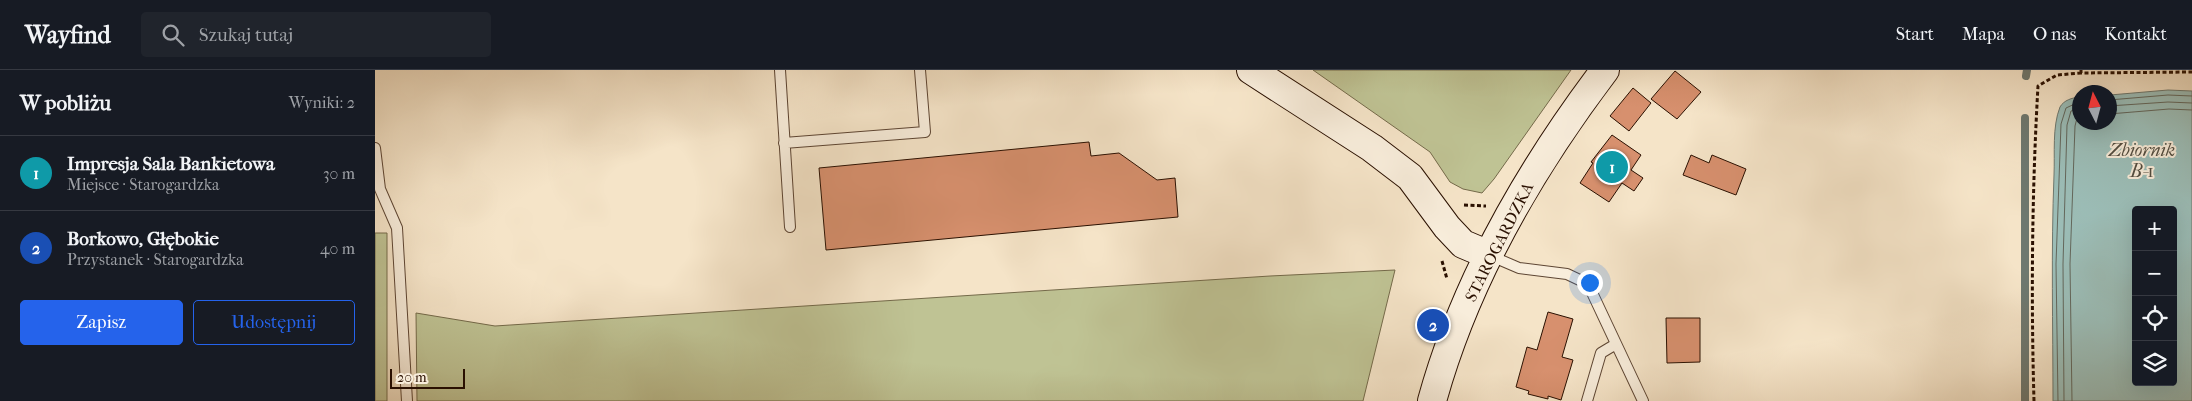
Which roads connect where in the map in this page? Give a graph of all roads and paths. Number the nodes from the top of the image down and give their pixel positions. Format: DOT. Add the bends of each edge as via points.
graph roads {
  1 [pos="780,70"];
  2 [pos="920,70"];
  3 [pos="1251,70"];
  4 [pos="1605,70"];
  5 [pos="2081,71"];
  6 [pos="2192,72"];
  7 [pos="785,143"];
  8 [pos="375,148"];
  9 [pos="790,227"];
  10 [pos="1489,255"];
  11 [pos="1439,256"];
  12 [pos="1448,286"];
  13 [pos="1616,344"];
  14 [pos="407,401"];
  15 [pos="1432,401"];
  16 [pos="1587,401"];
  17 [pos="1643,401"];
  18 [pos="2034,401"];
  1 -- 7 [label="lane"];
  2 -- 7 [label="lane" via="925,132"];
  3 -- 10 [label="main road" via="1410,177 1463,244"];
  4 -- 10 [label="main road, STAROGARDZKA" via="1527,183"];
  5 -- 6 [label="path"];
  5 -- 18 [label="path" via="2057,75 2038,86 2031,301"];
  7 -- 9 [label="lane"];
  8 -- 14 [label="lane" via="380,189 397,228"];
  10 -- 13 [label="lane" via="1519,268 1567,274 1588,284"];
  10 -- 15 [label="main road, STAROGARDZKA" via="1469,299"];
  11 -- 12 [label="path"];
  13 -- 16 [label="lane" via="1601,352"];
  13 -- 17 [label="lane"];
}
